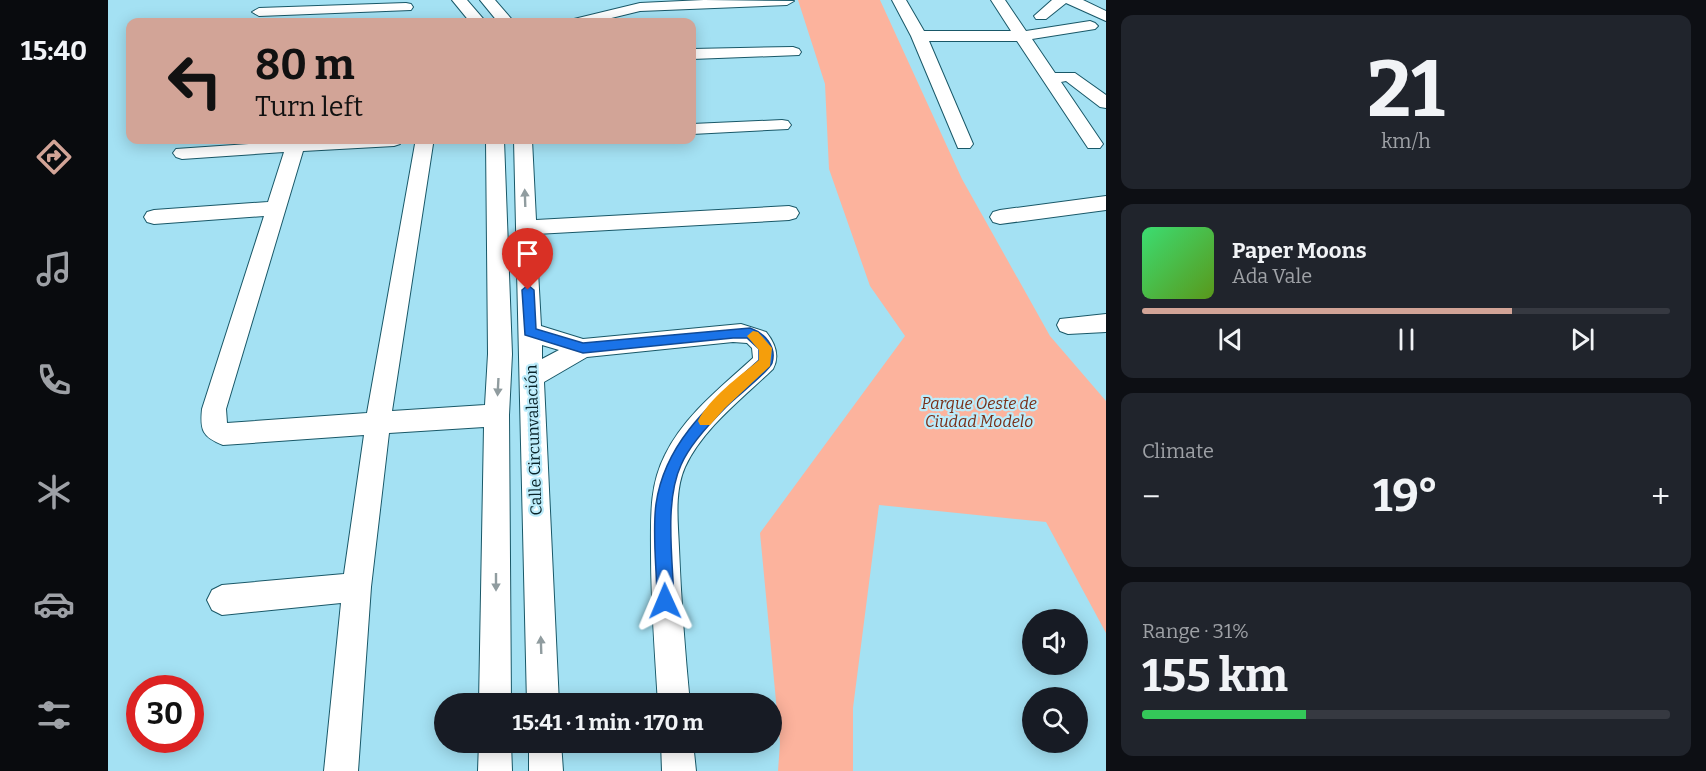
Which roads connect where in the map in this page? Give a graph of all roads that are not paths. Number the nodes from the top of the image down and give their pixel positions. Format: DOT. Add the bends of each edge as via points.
graph roads {
  1 [pos="459,0"];
  2 [pos="487,0"];
  3 [pos="899,0"];
  4 [pos="998,0"];
  5 [pos="1060,0"];
  6 [pos="1072,0"];
  7 [pos="787,1"];
  8 [pos="406,7"];
  9 [pos="1095,10"];
  10 [pos="259,12"];
  11 [pos="1041,16"];
  12 [pos="1106,17"];
  13 [pos="475,18"];
  14 [pos="503,18"];
  15 [pos="595,18"];
  16 [pos="1018,31"];
  17 [pos="919,36"];
  18 [pos="793,52"];
  19 [pos="696,54"];
  20 [pos="1050,78"];
  21 [pos="1106,103"];
  22 [pos="782,125"];
  23 [pos="696,129"];
  24 [pos="338,144"];
  25 [pos="424,144"];
  26 [pos="495,144"];
  27 [pos="523,144"];
  28 [pos="964,144"];
  29 [pos="1094,144"];
  30 [pos="296,147"];
  31 [pos="182,153"];
  32 [pos="1106,203"];
  33 [pos="276,208"];
  34 [pos="789,213"];
  35 [pos="154,217"];
  36 [pos="1000,217"];
  37 [pos="526,228"];
  38 [pos="1106,323"];
  39 [pos="1068,325"];
  40 [pos="583,348"];
  41 [pos="500,354"];
  42 [pos="530,354"];
  43 [pos="497,415"];
  44 [pos="378,423"];
  45 [pos="357,587"];
  46 [pos="222,600"];
  47 [pos="495,693"];
  48 [pos="543,693"];
  49 [pos="673,693"];
  50 [pos="495,753"];
  51 [pos="545,753"];
  52 [pos="678,753"];
  53 [pos="341,771"];
  54 [pos="495,771"];
  55 [pos="546,771"];
  56 [pos="679,771"];
  1 -- 13 [label="street"];
  2 -- 14 [label="street"];
  3 -- 17 [label="street"];
  4 -- 16 [label="street"];
  5 -- 11 [label="street"];
  6 -- 9 [label="street"];
  7 -- 15 [label="street" via="640,7"];
  8 -- 10 [label="street"];
  9 -- 11 [label="street"];
  9 -- 12 [label="street"];
  9 -- 16 [label="street"];
  11 -- 16 [label="street"];
  16 -- 17 [label="street"];
  16 -- 20 [label="street"];
  17 -- 28 [label="street"];
  18 -- 19 [label="street"];
  20 -- 21 [label="street" via="1069,75"];
  20 -- 29 [label="street"];
  22 -- 23 [label="street"];
  24 -- 30 [label="street"];
  25 -- 44 [label="street"];
  26 -- 41 [label="street, Calle Circunvalación"];
  37 -- 27 [label="street, Calle Circunvalación, one-way"];
  30 -- 31 [label="street"];
  30 -- 33 [label="street"];
  32 -- 36 [label="street"];
  33 -- 35 [label="street"];
  33 -- 44 [label="street" via="214,409 213,426 223,434"];
  34 -- 37 [label="street"];
  37 -- 42 [label="street, Calle Circunvalación"];
  38 -- 39 [label="street"];
  40 -- 42 [label="street"];
  40 -- 42 [label="street"];
  40 -- 49 [label="street" via="741,333 750,333 766,348 765,362 720,404 673,464 664,504 665,601"];
  41 -- 42 [label="street"];
  41 -- 43 [label="street, Calle Circunvalación, one-way"];
  48 -- 42 [label="street, Calle Circunvalación, one-way"];
  43 -- 44 [label="street"];
  43 -- 47 [label="street, Calle Circunvalación, one-way"];
  44 -- 45 [label="street"];
  45 -- 46 [label="street"];
  45 -- 53 [label="street"];
  50 -- 54 [label="street"];
  51 -- 55 [label="street"];
  52 -- 56 [label="street"];
}
